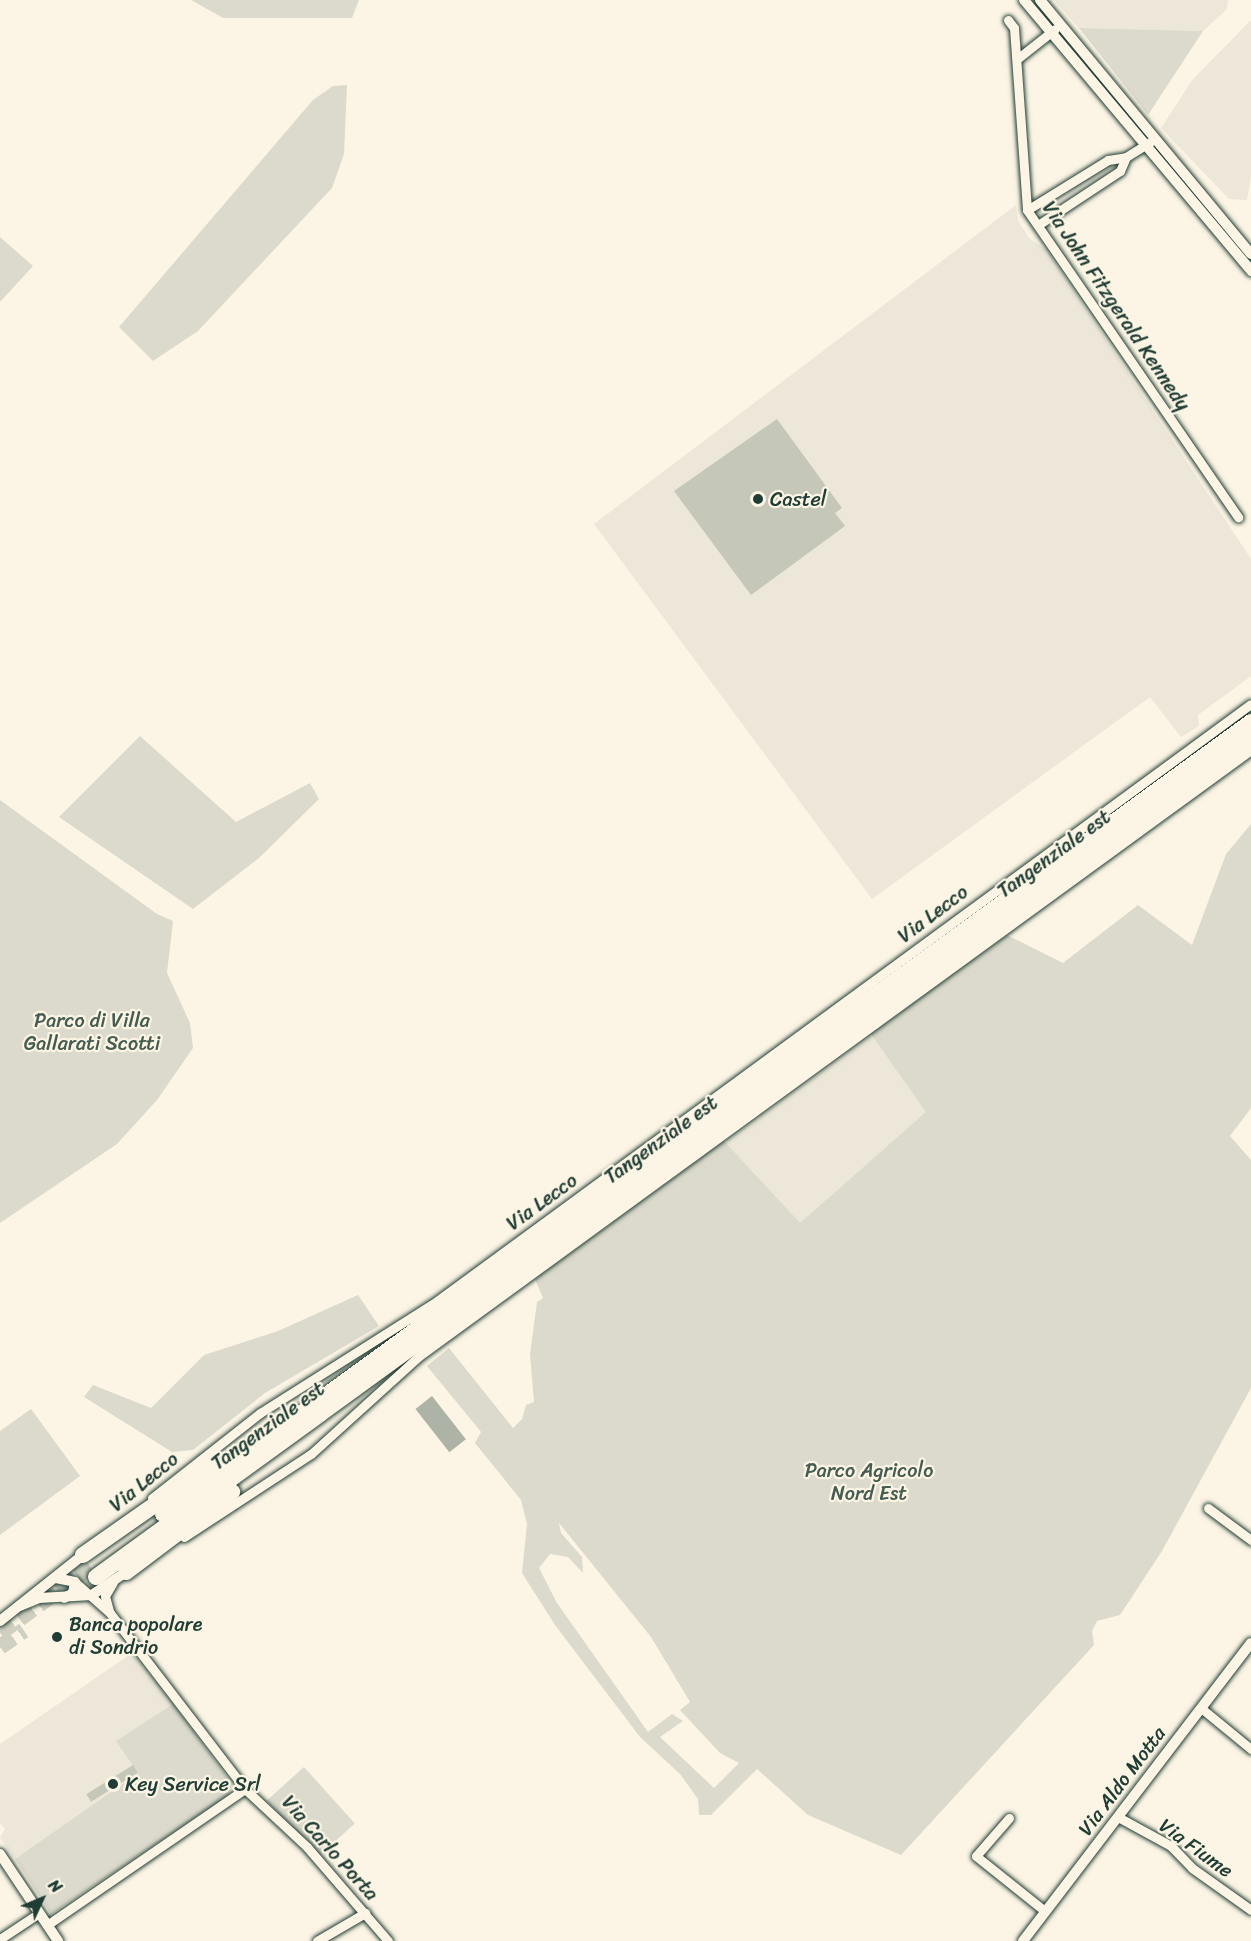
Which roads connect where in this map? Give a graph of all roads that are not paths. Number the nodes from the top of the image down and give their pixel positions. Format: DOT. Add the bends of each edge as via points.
graph roads {
  1 [pos="1024,0"];
  2 [pos="1040,0"];
  3 [pos="1008,20"];
  4 [pos="1056,28"];
  5 [pos="1017,59"];
  6 [pos="1155,139"];
  7 [pos="1145,147"];
  8 [pos="1126,157"];
  9 [pos="1028,210"];
  10 [pos="1038,225"];
  11 [pos="1251,254"];
  12 [pos="1251,271"];
  13 [pos="1238,517"];
  14 [pos="1251,704"];
  15 [pos="1251,722"];
  16 [pos="1251,737"];
  17 [pos="1251,750"];
  18 [pos="359,1379"];
  19 [pos="1208,1508"];
  20 [pos="1251,1540"];
  21 [pos="92,1565"];
  22 [pos="121,1576"];
  23 [pos="56,1578"];
  24 [pos="75,1582"];
  25 [pos="92,1595"];
  26 [pos="62,1597"];
  27 [pos="77,1599"];
  28 [pos="20,1606"];
  29 [pos="110,1613"];
  30 [pos="0,1621"];
  31 [pos="1251,1643"];
  32 [pos="1201,1708"];
  33 [pos="1251,1749"];
  34 [pos="245,1789"];
  35 [pos="1118,1817"];
  36 [pos="1009,1818"];
  37 [pos="0,1854"];
  38 [pos="1251,1909"];
  39 [pos="1046,1911"];
  40 [pos="39,1913"];
  41 [pos="365,1913"];
  42 [pos="47,1925"];
  43 [pos="0,1939"];
  44 [pos="58,1941"];
  45 [pos="317,1941"];
  46 [pos="388,1941"];
  47 [pos="1023,1941"];
  1 -- 4 [label="street"];
  2 -- 4 [label="street"];
  3 -- 5 [label="street, Via John Fitzgerald Kennedy" via="1014,28"];
  4 -- 5 [label="street"];
  4 -- 6 [label="street"];
  4 -- 7 [label="street"];
  5 -- 9 [label="street, Via John Fitzgerald Kennedy"];
  6 -- 7 [label="street"];
  6 -- 11 [label="street"];
  7 -- 8 [label="street"];
  7 -- 12 [label="street"];
  8 -- 9 [label="street" via="1108,160"];
  8 -- 10 [label="street" via="1120,171"];
  9 -- 10 [label="street, Via John Fitzgerald Kennedy"];
  10 -- 13 [label="street, Via John Fitzgerald Kennedy"];
  14 -- 21 [label="street, Via Lecco" via="438,1301 260,1413"];
  15 -- 18 [label="highway, Tangenziale est"];
  16 -- 18 [label="highway, Tangenziale est"];
  17 -- 22 [label="street, Via Lecco" via="418,1356 311,1454"];
  18 -- 21 [label="highway, Tangenziale est"];
  18 -- 21 [label="highway" via="288,1411"];
  18 -- 22 [label="highway" via="317,1428"];
  19 -- 20 [label="street"];
  21 -- 23 [label="street, Via Lecco"];
  22 -- 25 [label="street, Via Lecco"];
  22 -- 29 [label="street" via="105,1596"];
  23 -- 24 [label="street"];
  23 -- 26 [label="street" via="55,1592"];
  23 -- 28 [label="street, Via Lecco"];
  24 -- 25 [label="street, Via Carlo Porta"];
  24 -- 26 [label="street" via="74,1593"];
  25 -- 27 [label="street, Via Lecco"];
  25 -- 29 [label="street, Via Carlo Porta"];
  26 -- 27 [label="street, Via Lecco"];
  26 -- 28 [label="street, Via Lecco" via="39,1598"];
  27 -- 29 [label="street, Via Carlo Porta"];
  28 -- 30 [label="street, Via Lecco"];
  29 -- 34 [label="street, Via Carlo Porta"];
  31 -- 32 [label="street, Via Aldo Motta"];
  32 -- 33 [label="street"];
  32 -- 35 [label="street, Via Aldo Motta"];
  34 -- 41 [label="street, Via Carlo Porta" via="262,1800"];
  34 -- 42 [label="street"];
  35 -- 38 [label="street, Via Fiume" via="1171,1846 1192,1868"];
  35 -- 39 [label="street, Via Aldo Motta"];
  36 -- 39 [label="street" via="976,1856"];
  37 -- 40 [label="street"];
  39 -- 47 [label="street, Via Aldo Motta"];
  40 -- 42 [label="street"];
  40 -- 43 [label="street"];
  41 -- 45 [label="street"];
  41 -- 46 [label="street, Via Carlo Porta"];
  42 -- 44 [label="street"];
}
